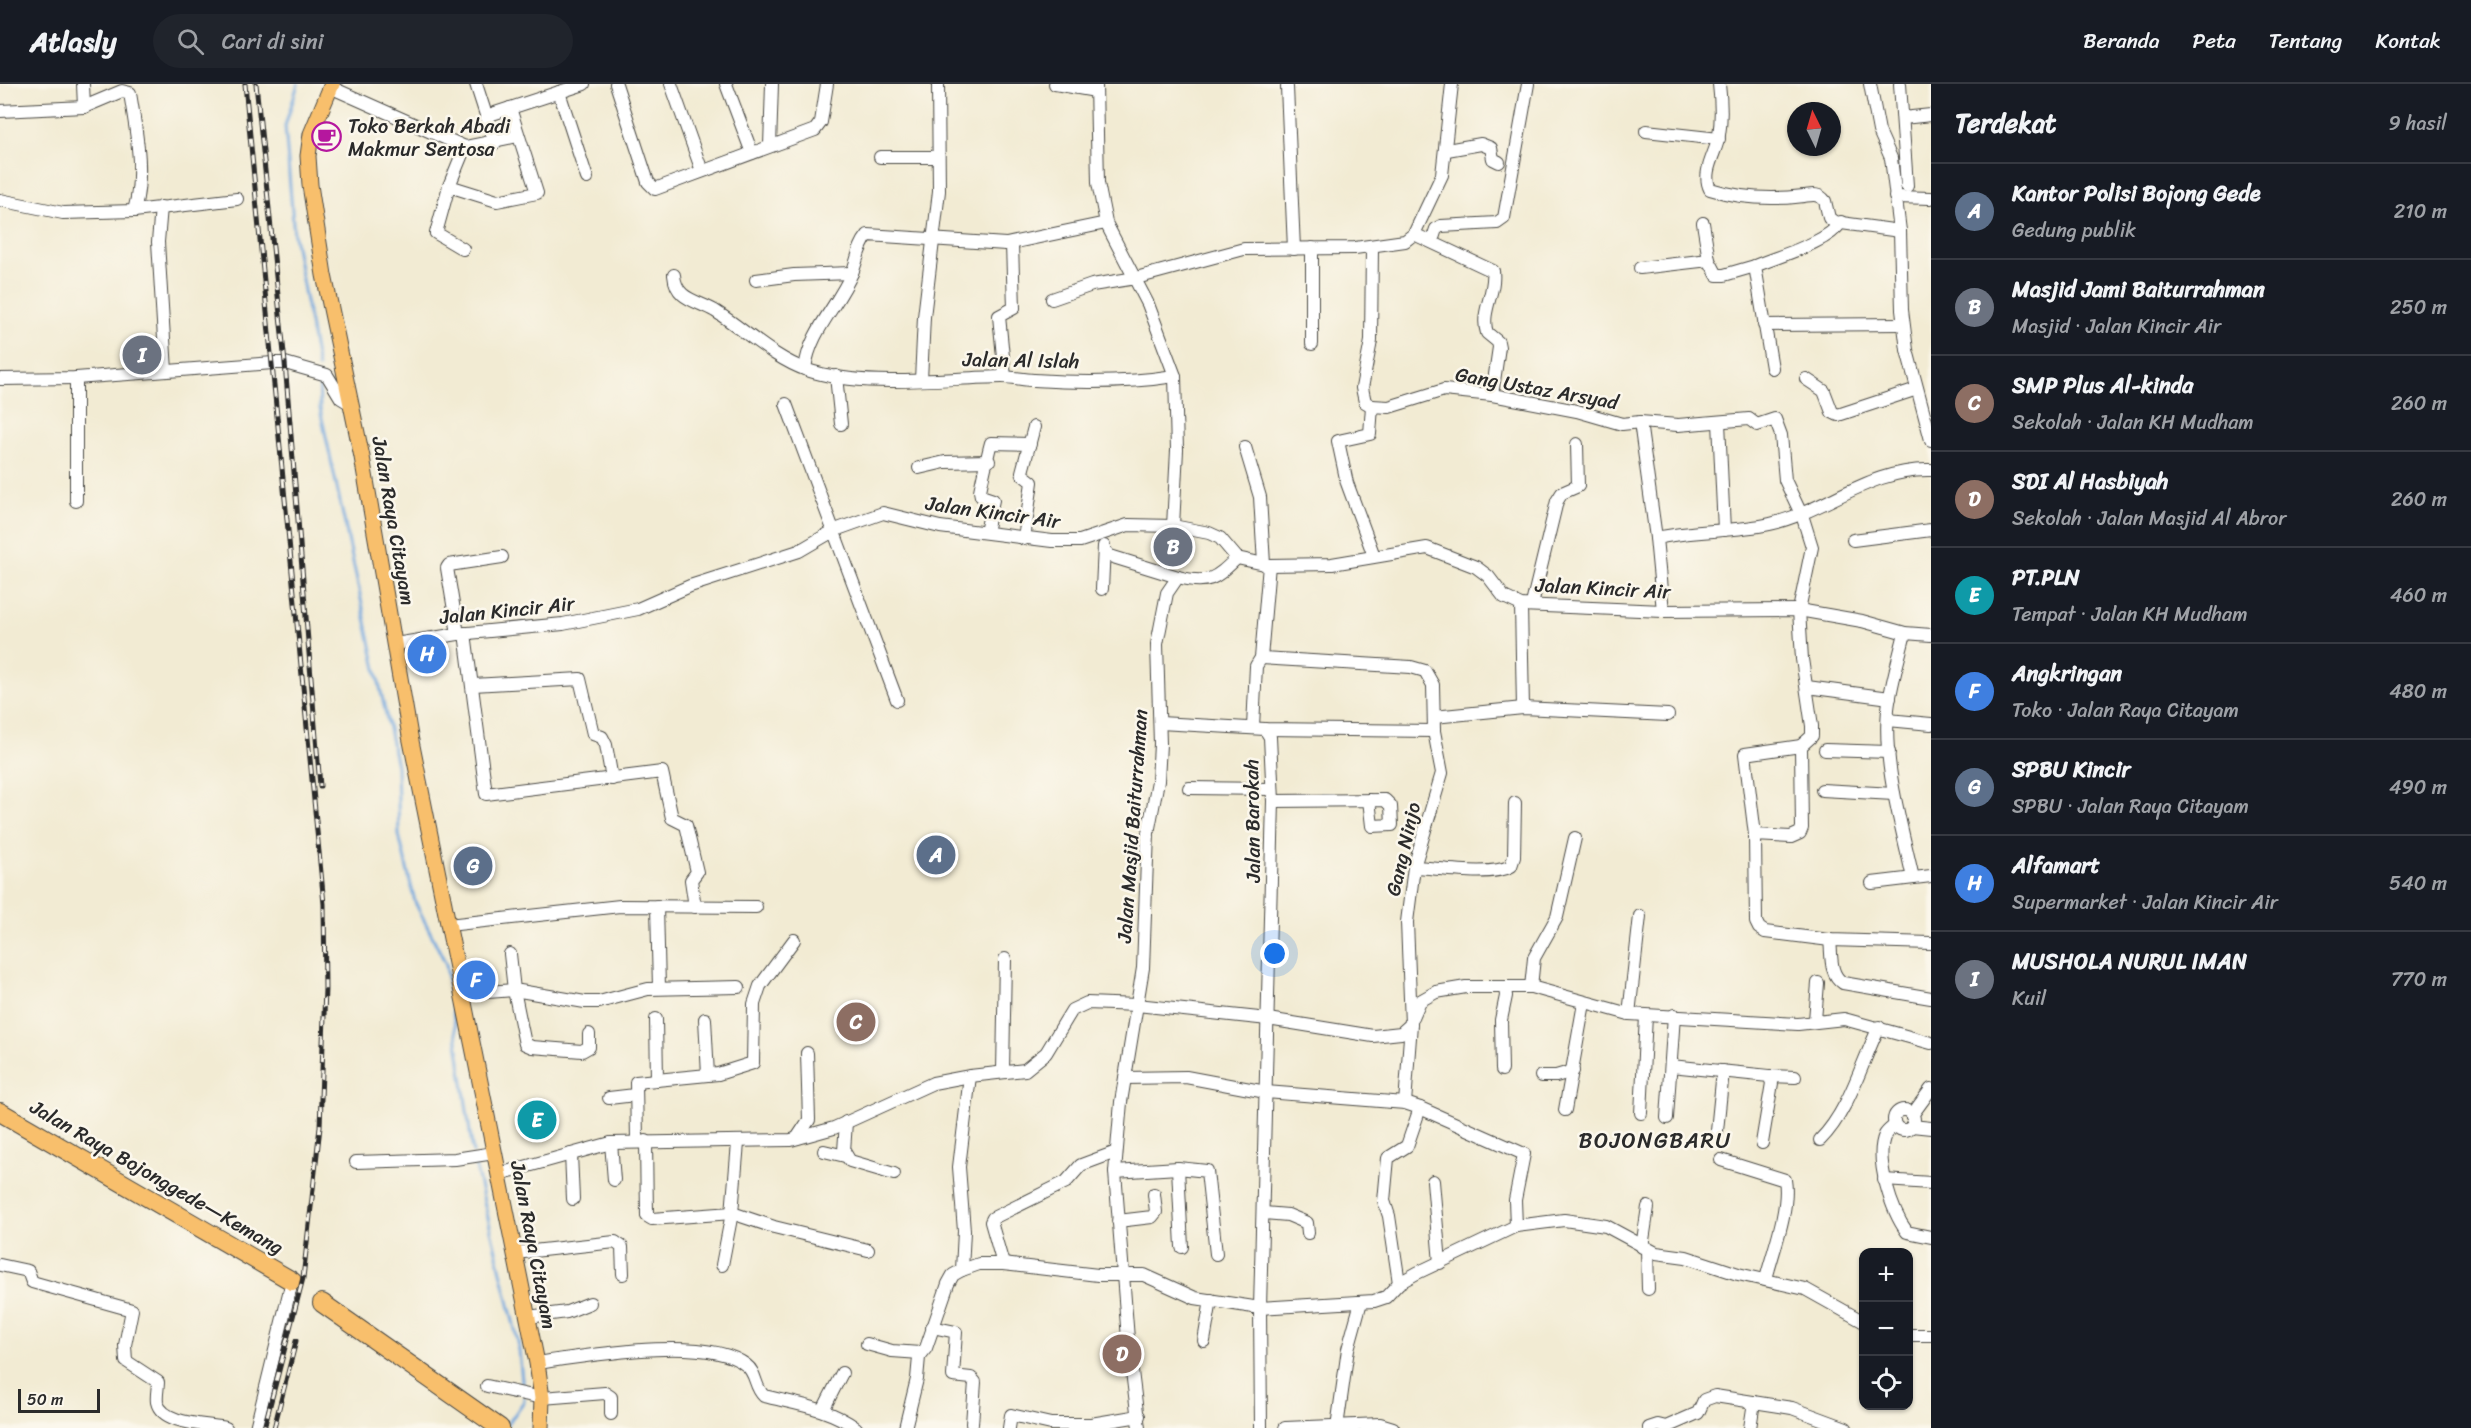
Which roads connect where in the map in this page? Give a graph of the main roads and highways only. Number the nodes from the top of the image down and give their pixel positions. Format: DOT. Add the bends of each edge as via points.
graph roads {
  1 [pos="331,86"];
  2 [pos="0,1112"];
  3 [pos="292,1281"];
  4 [pos="322,1303"];
  5 [pos="496,1424"];
  6 [pos="541,1428"];
  1 -- 6 [label="main road, Jalan Raya Citayam" via="311,134 308,156 324,275 462,994 488,1154 499,1174 537,1363"];
  2 -- 3 [label="highway, Jalan Raya Bojonggede—Kemang"];
  4 -- 5 [label="highway"];
}
